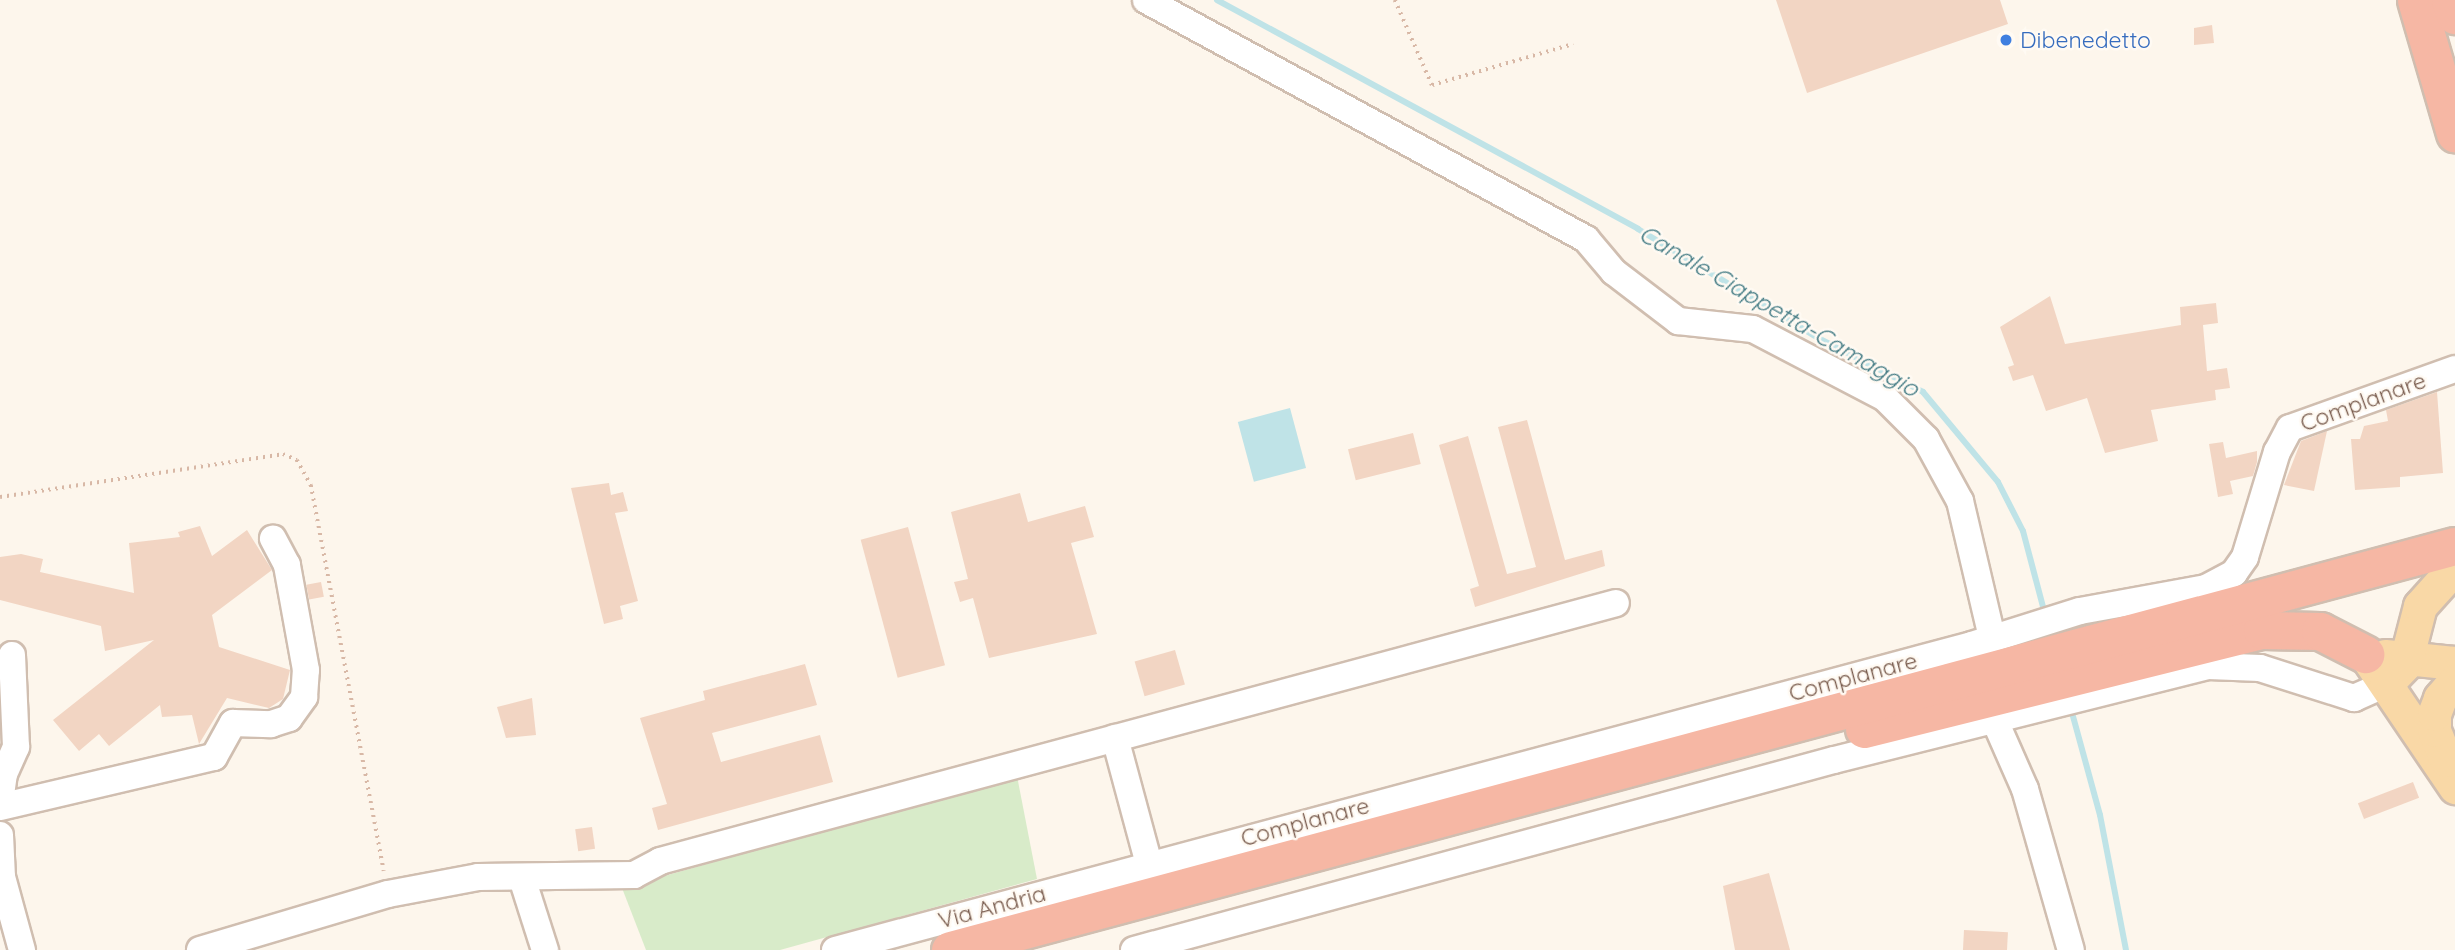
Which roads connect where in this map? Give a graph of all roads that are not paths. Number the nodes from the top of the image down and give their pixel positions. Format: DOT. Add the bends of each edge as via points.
graph roads {
  1 [pos="1146,0"];
  2 [pos="2416,0"];
  3 [pos="2450,0"];
  4 [pos="2455,15"];
  5 [pos="2455,132"];
  6 [pos="2455,369"];
  7 [pos="274,539"];
  8 [pos="2455,545"];
  9 [pos="2455,567"];
  10 [pos="1616,603"];
  11 [pos="1992,638"];
  12 [pos="2365,654"];
  13 [pos="12,655"];
  14 [pos="2092,655"];
  15 [pos="2406,658"];
  16 [pos="2455,665"];
  17 [pos="2046,667"];
  18 [pos="2455,681"];
  19 [pos="2386,684"];
  20 [pos="1995,721"];
  21 [pos="1115,738"];
  22 [pos="2455,778"];
  23 [pos="2455,787"];
  24 [pos="0,802"];
  25 [pos="0,807"];
  26 [pos="0,835"];
  27 [pos="1149,864"];
  28 [pos="522,877"];
  29 [pos="22,950"];
  30 [pos="200,950"];
  31 [pos="545,950"];
  32 [pos="835,950"];
  33 [pos="950,950"];
  34 [pos="1043,950"];
  35 [pos="1134,950"];
  36 [pos="2071,950"];
  1 -- 11 [label="street" via="1586,239 1614,272 1678,321 1753,330 1885,398 1926,439 1960,500"];
  2 -- 5 [label="highway"];
  3 -- 4 [label="highway"];
  6 -- 14 [label="street, Complanare" via="2290,428 2277,452 2245,557 2235,573"];
  7 -- 25 [label="street" via="287,565 306,670 304,697 289,718 271,724 233,723 214,757"];
  8 -- 14 [label="highway"];
  9 -- 15 [label="main road" via="2420,606"];
  10 -- 21 [label="street"];
  11 -- 17 [label="street, Complanare"];
  11 -- 27 [label="street, Complanare"];
  12 -- 14 [label="highway" via="2327,633 2284,627"];
  12 -- 15 [label="main road"];
  12 -- 19 [label="main road"];
  13 -- 24 [label="street" via="16,747 4,774"];
  14 -- 17 [label="highway"];
  14 -- 17 [label="street, Complanare"];
  14 -- 19 [label="street, Complanare" via="2260,668 2354,698"];
  15 -- 16 [label="main road"];
  15 -- 19 [label="main road" via="2402,670"];
  16 -- 19 [label="main road"];
  17 -- 20 [label="street, Complanare"];
  17 -- 33 [label="highway"];
  17 -- 34 [label="highway" via="1868,727"];
  18 -- 22 [label="main road" via="2440,698 2433,722"];
  19 -- 23 [label="main road"];
  20 -- 35 [label="street, Complanare"];
  20 -- 36 [label="street" via="2025,789"];
  21 -- 27 [label="street"];
  21 -- 28 [label="street" via="660,861 634,875"];
  26 -- 29 [label="street" via="2,877"];
  27 -- 32 [label="street, Via Andria"];
  28 -- 30 [label="street" via="478,877 388,894"];
  28 -- 31 [label="street"];
}
